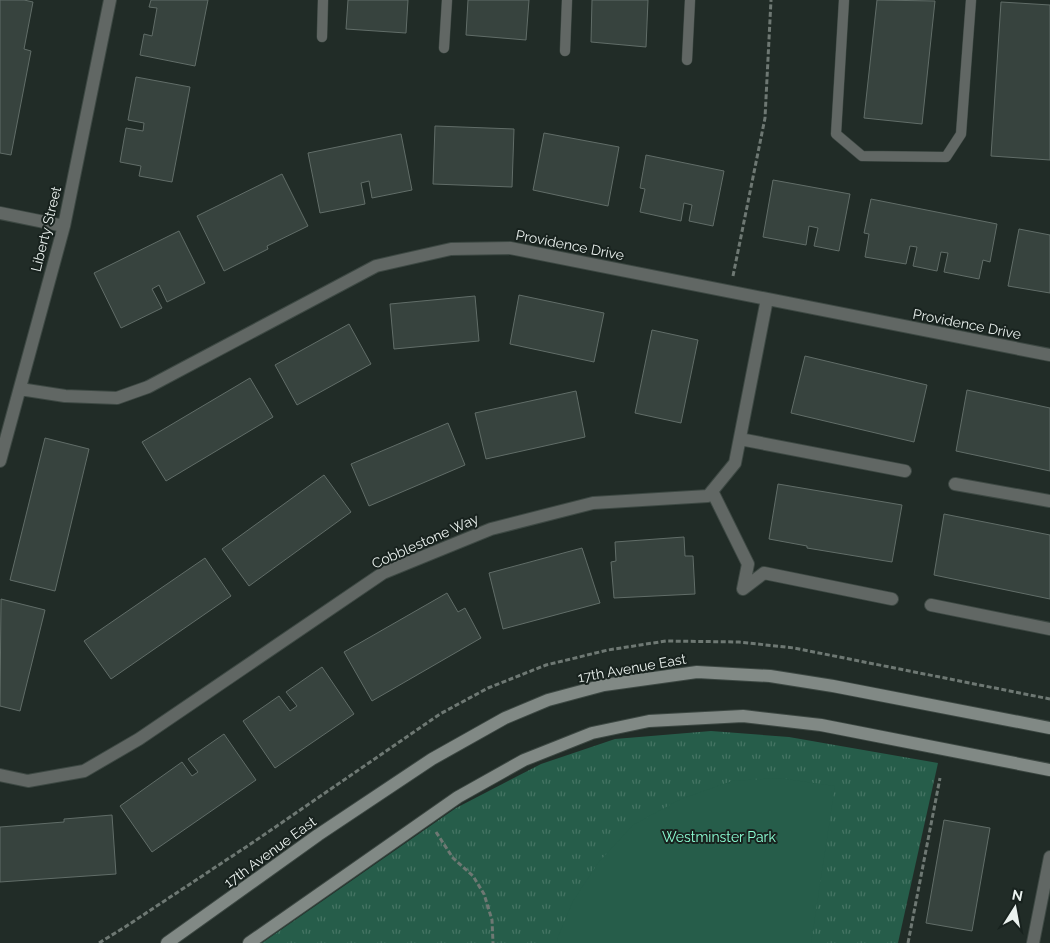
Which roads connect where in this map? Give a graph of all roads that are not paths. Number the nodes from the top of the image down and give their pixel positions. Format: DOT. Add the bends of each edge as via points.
graph roads {
  1 [pos="110,0"];
  2 [pos="323,0"];
  3 [pos="447,0"];
  4 [pos="567,0"];
  5 [pos="690,0"];
  6 [pos="844,0"];
  7 [pos="971,0"];
  8 [pos="322,37"];
  9 [pos="444,48"];
  10 [pos="565,51"];
  11 [pos="687,60"];
  12 [pos="0,213"];
  13 [pos="64,226"];
  14 [pos="767,299"];
  15 [pos="1050,356"];
  16 [pos="20,389"];
  17 [pos="740,439"];
  18 [pos="0,461"];
  19 [pos="905,471"];
  20 [pos="955,484"];
  21 [pos="712,491"];
  22 [pos="1050,501"];
  23 [pos="892,599"];
  24 [pos="931,606"];
  25 [pos="1050,629"];
  26 [pos="1050,728"];
  27 [pos="1050,770"];
  28 [pos="0,775"];
  29 [pos="1050,858"];
  30 [pos="168,943"];
  31 [pos="249,943"];
  32 [pos="1033,943"];
  1 -- 13 [label="street, Liberty Street"];
  2 -- 8 [label="lane"];
  3 -- 9 [label="lane"];
  4 -- 10 [label="lane"];
  5 -- 11 [label="lane"];
  6 -- 7 [label="lane" via="836,134 862,156 946,157 962,134"];
  12 -- 13 [label="street"];
  13 -- 16 [label="street, Liberty Street"];
  14 -- 15 [label="street, Providence Drive"];
  14 -- 16 [label="street, Providence Drive" via="510,248 451,249 376,266 148,387 117,398 64,396"];
  14 -- 17 [label="street"];
  16 -- 18 [label="street, Liberty Street"];
  17 -- 19 [label="street"];
  17 -- 21 [label="street" via="735,464"];
  20 -- 22 [label="street"];
  21 -- 23 [label="street" via="748,564 743,589 764,573"];
  21 -- 28 [label="street, Cobblestone Way" via="708,496 593,503 491,529 384,573 139,739 84,771 28,781"];
  24 -- 25 [label="street"];
  26 -- 30 [label="street, 17th Avenue East" via="770,676 697,672 604,685 548,700 505,718 432,759 318,835"];
  27 -- 31 [label="street" via="821,726 743,716 649,721 592,733 524,760 458,797"];
  29 -- 32 [label="street"];
}
